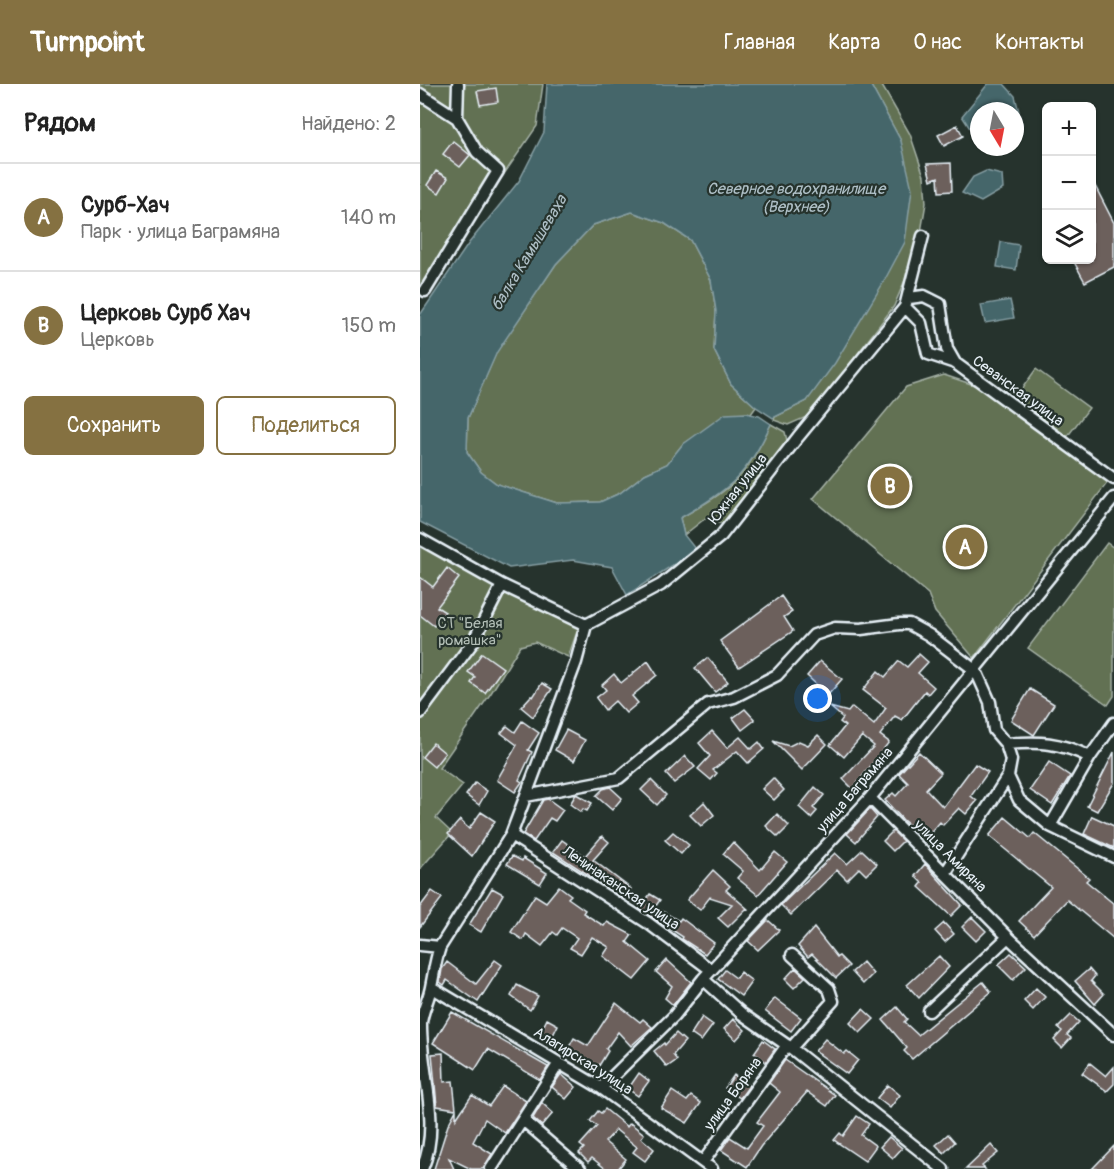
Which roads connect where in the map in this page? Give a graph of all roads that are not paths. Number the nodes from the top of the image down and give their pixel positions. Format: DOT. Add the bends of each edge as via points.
graph roads {
  1 [pos="458,84"];
  2 [pos="420,94"];
  3 [pos="458,118"];
  4 [pos="923,236"];
  5 [pos="425,291"];
  6 [pos="907,303"];
  7 [pos="955,363"];
  8 [pos="1114,479"];
  9 [pos="1114,498"];
  10 [pos="420,539"];
  11 [pos="502,585"];
  12 [pos="586,625"];
  13 [pos="976,671"];
  14 [pos="420,713"];
  15 [pos="1114,723"];
  16 [pos="1005,744"];
  17 [pos="1090,756"];
  18 [pos="1008,776"];
  19 [pos="526,796"];
  20 [pos="870,798"];
  21 [pos="1050,826"];
  22 [pos="511,835"];
  23 [pos="1114,857"];
  24 [pos="946,872"];
  25 [pos="1008,937"];
  26 [pos="420,945"];
  27 [pos="440,947"];
  28 [pos="792,955"];
  29 [pos="711,970"];
  30 [pos="703,979"];
  31 [pos="431,987"];
  32 [pos="929,1011"];
  33 [pos="1114,1035"];
  34 [pos="789,1046"];
  35 [pos="559,1063"];
  36 [pos="423,1086"];
  37 [pos="601,1088"];
  38 [pos="524,1120"];
  39 [pos="709,1167"];
  40 [pos="422,1169"];
  41 [pos="491,1169"];
  42 [pos="580,1169"];
  43 [pos="943,1169"];
  1 -- 3 [label="street"];
  2 -- 3 [label="street"];
  3 -- 5 [label="street" via="477,152 498,171"];
  4 -- 6 [label="street, Южная улица"];
  6 -- 7 [label="street" via="921,323 928,354"];
  6 -- 7 [label="street, Севанская улица" via="924,296 940,304 947,349"];
  6 -- 12 [label="street, Южная улица" via="721,536 661,585"];
  7 -- 8 [label="street, Севанская улица"];
  9 -- 13 [label="street, улица Баграмяна"];
  10 -- 11 [label="street"];
  11 -- 12 [label="street"];
  11 -- 14 [label="street" via="473,642"];
  12 -- 19 [label="street"];
  13 -- 16 [label="street" via="990,702 994,729"];
  13 -- 19 [label="street" via="929,634 909,624 824,630 814,635 777,675 734,697 708,704 619,778"];
  13 -- 20 [label="street, улица Баграмяна"];
  15 -- 17 [label="street"];
  16 -- 17 [label="street" via="1036,741"];
  16 -- 18 [label="street" via="1011,760"];
  17 -- 21 [label="street"];
  18 -- 21 [label="street" via="1019,800"];
  18 -- 24 [label="street"];
  19 -- 22 [label="street"];
  20 -- 24 [label="street, улица Амиряна"];
  20 -- 29 [label="street, улица Баграмяна"];
  21 -- 23 [label="street"];
  22 -- 27 [label="street"];
  22 -- 29 [label="street, Ленинаканская улица" via="648,923"];
  24 -- 25 [label="street, улица Амиряна"];
  25 -- 32 [label="street"];
  25 -- 33 [label="street, улица Амиряна"];
  26 -- 27 [label="street"];
  27 -- 31 [label="street"];
  28 -- 34 [label="street" via="829,989 833,1001"];
  29 -- 30 [label="street, улица Баграмяна"];
  30 -- 34 [label="street" via="742,1014"];
  30 -- 37 [label="street, улица Баграмяна" via="674,1016"];
  31 -- 35 [label="street, Алагирская улица"];
  31 -- 36 [label="street" via="421,1023"];
  34 -- 39 [label="street, улица Боряна"];
  34 -- 43 [label="street"];
  35 -- 37 [label="street, Алагирская улица"];
  35 -- 38 [label="street"];
  36 -- 40 [label="street" via="431,1132 429,1153"];
  37 -- 39 [label="street, Алагирская улица"];
  38 -- 41 [label="street"];
  38 -- 42 [label="street"];
}
